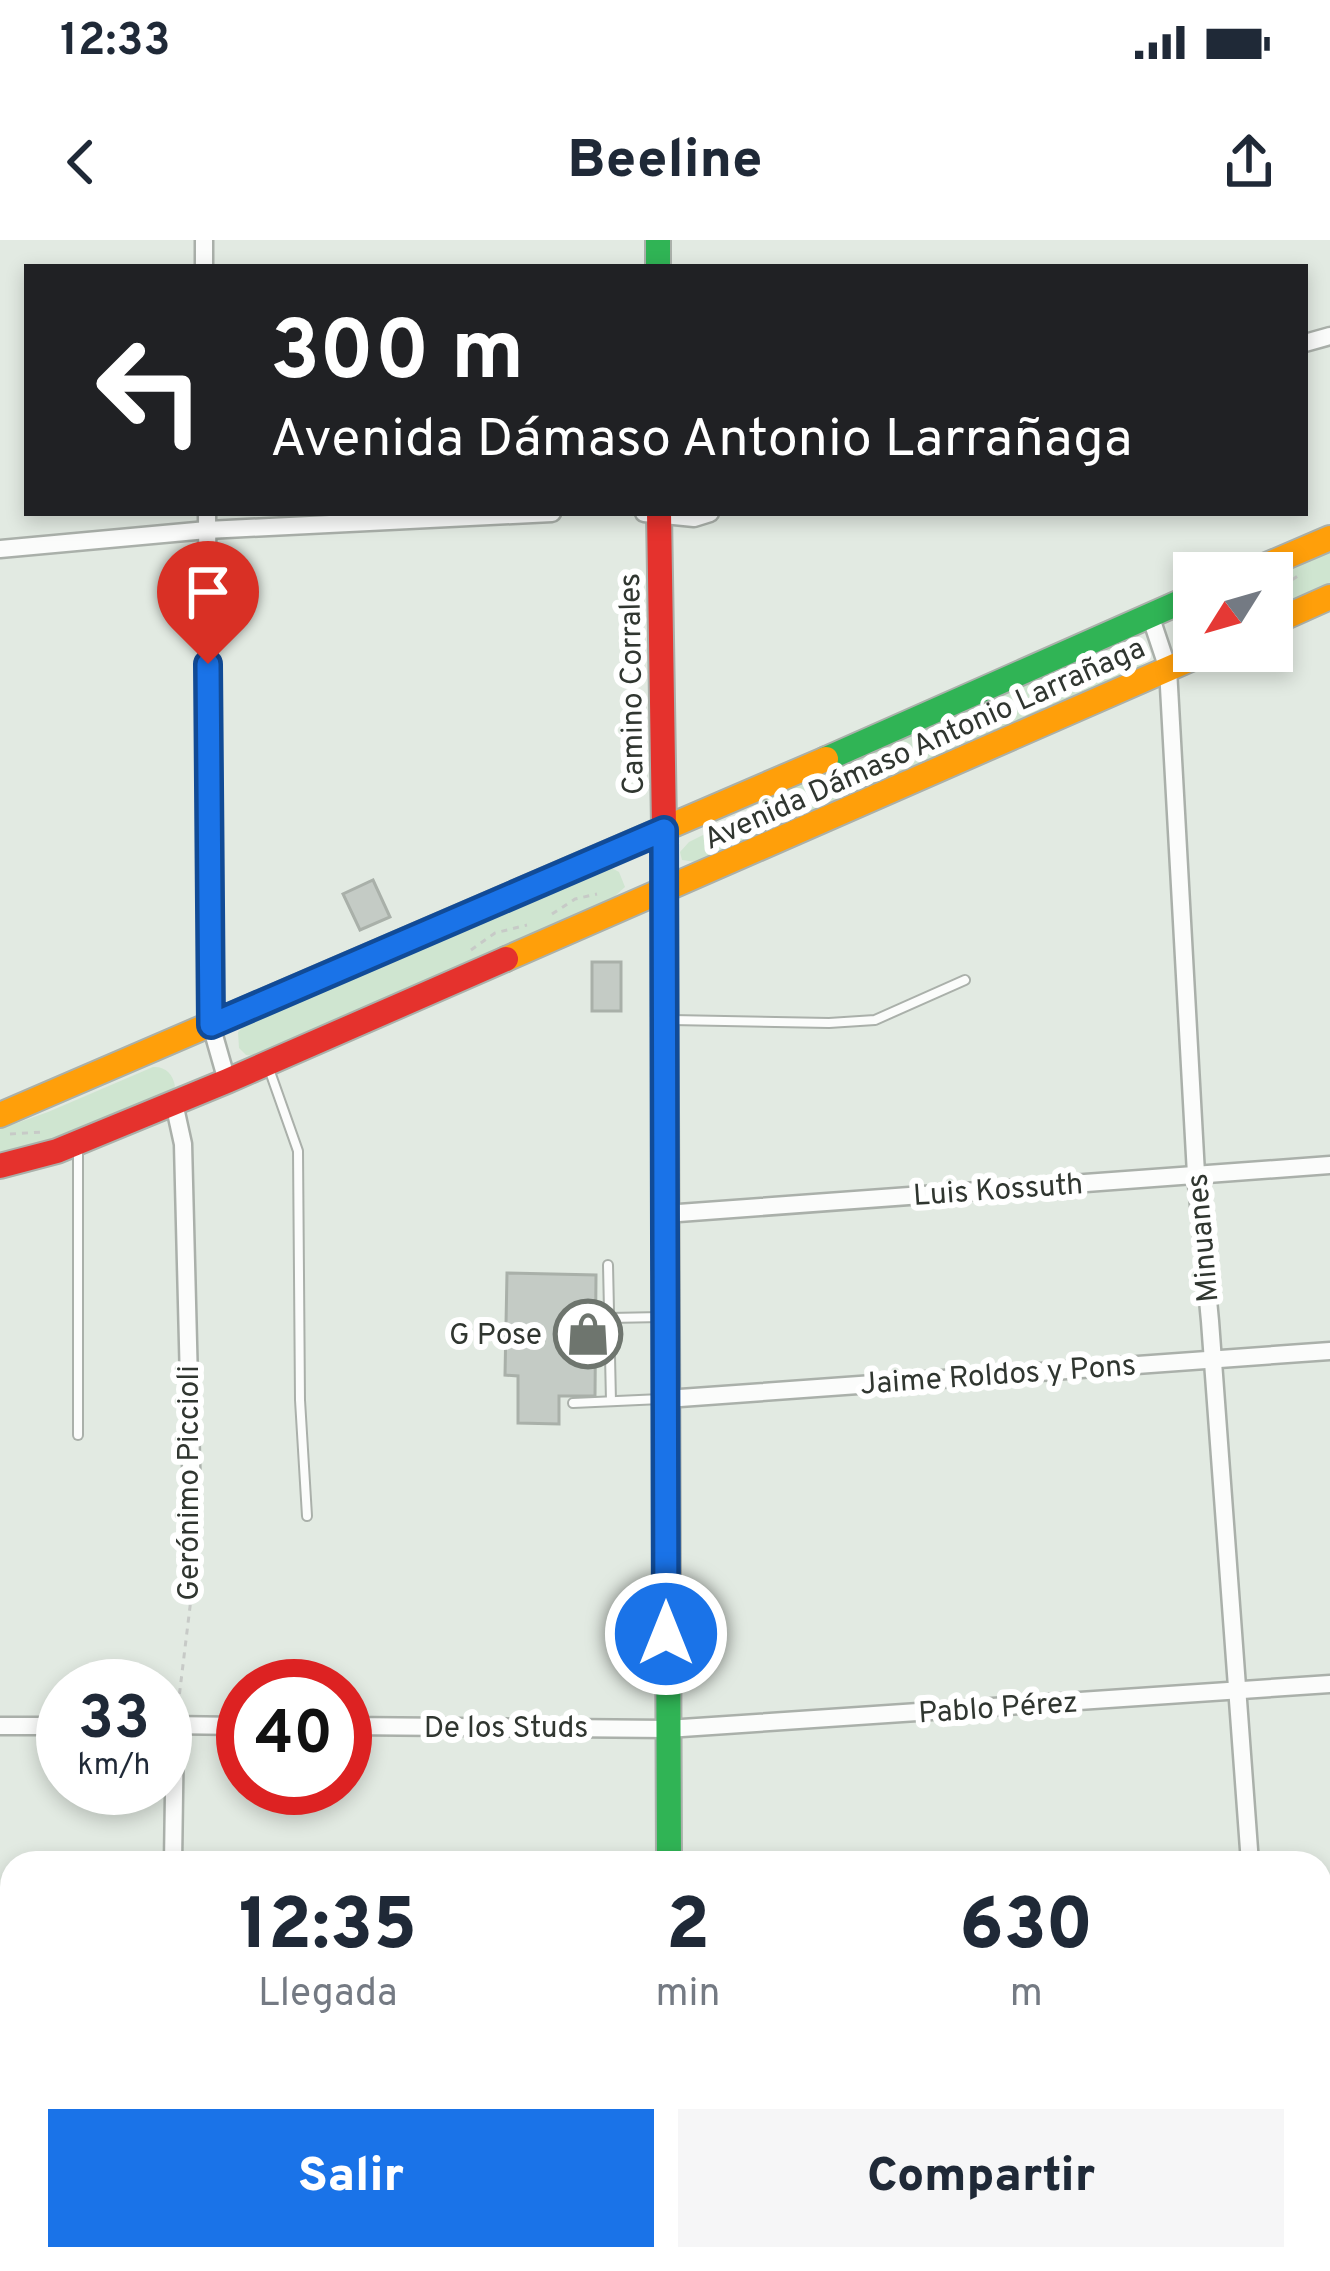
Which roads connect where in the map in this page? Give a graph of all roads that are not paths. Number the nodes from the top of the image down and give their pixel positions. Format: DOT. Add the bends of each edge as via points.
graph roads {
  1 [pos="423,516"];
  2 [pos="659,516"];
  3 [pos="207,521"];
  4 [pos="1330,538"];
  5 [pos="0,549"];
  6 [pos="1293,554"];
  7 [pos="1330,597"];
  8 [pos="1173,611"];
  9 [pos="1293,614"];
  10 [pos="1154,625"];
  11 [pos="1173,667"];
  12 [pos="1168,669"];
  13 [pos="664,830"];
  14 [pos="665,890"];
  15 [pos="965,980"];
  16 [pos="665,1020"];
  17 [pos="211,1025"];
  18 [pos="267,1064"];
  19 [pos="227,1082"];
  20 [pos="174,1103"];
  21 [pos="0,1115"];
  22 [pos="78,1142"];
  23 [pos="1330,1165"];
  24 [pos="0,1166"];
  25 [pos="1196,1174"];
  26 [pos="665,1214"];
  27 [pos="608,1265"];
  28 [pos="665,1317"];
  29 [pos="609,1318"];
  30 [pos="1330,1351"];
  31 [pos="1213,1358"];
  32 [pos="666,1399"];
  33 [pos="611,1401"];
  34 [pos="572,1403"];
  35 [pos="78,1435"];
  36 [pos="192,1502"];
  37 [pos="307,1516"];
  38 [pos="1330,1684"];
  39 [pos="1235,1691"];
  40 [pos="0,1726"];
  41 [pos="36,1726"];
  42 [pos="372,1726"];
  43 [pos="667,1729"];
  44 [pos="171,1815"];
  45 [pos="172,1851"];
  46 [pos="669,1851"];
  47 [pos="1249,1851"];
  1 -- 3 [label="street"];
  2 -- 13 [label="street, Camino Corrales"];
  3 -- 5 [label="street"];
  3 -- 17 [label="street"];
  4 -- 6 [label="street"];
  7 -- 9 [label="street"];
  8 -- 10 [label="street, Avenida Dámaso Antonio Larrañaga"];
  10 -- 12 [label="street, Minuanes"];
  10 -- 13 [label="street, Avenida Dámaso Antonio Larrañaga"];
  11 -- 12 [label="street, Avenida Dámaso Antonio Larrañaga"];
  12 -- 14 [label="street, Avenida Dámaso Antonio Larrañaga"];
  12 -- 25 [label="street, Minuanes"];
  13 -- 14 [label="street, Camino Corrales"];
  13 -- 17 [label="street, Avenida Dámaso Antonio Larrañaga"];
  14 -- 16 [label="street, Camino Corrales"];
  14 -- 18 [label="street, Avenida Dámaso Antonio Larrañaga"];
  15 -- 16 [label="lane" via="875,1020"];
  16 -- 26 [label="street, Camino Corrales"];
  17 -- 19 [label="street"];
  17 -- 21 [label="street, Avenida Dámaso Antonio Larrañaga"];
  18 -- 19 [label="street, Avenida Dámaso Antonio Larrañaga"];
  18 -- 37 [label="lane" via="298,1151"];
  19 -- 20 [label="street, Avenida Dámaso Antonio Larrañaga"];
  20 -- 22 [label="street, Avenida Dámaso Antonio Larrañaga"];
  20 -- 36 [label="street, Gerónimo Piccioli" via="182,1144"];
  22 -- 24 [label="street, Avenida Dámaso Antonio Larrañaga"];
  22 -- 35 [label="lane"];
  23 -- 25 [label="street, Luis Kossuth"];
  25 -- 26 [label="street, Luis Kossuth"];
  25 -- 31 [label="street, Minuanes"];
  26 -- 28 [label="street, Camino Corrales"];
  27 -- 29 [label="lane"];
  28 -- 29 [label="lane"];
  28 -- 32 [label="street, Camino Corrales"];
  29 -- 33 [label="lane"];
  30 -- 31 [label="street, Jaime Roldos y Pons"];
  31 -- 32 [label="street, Jaime Roldos y Pons"];
  31 -- 39 [label="street, Minuanes"];
  32 -- 33 [label="lane"];
  32 -- 43 [label="street, Camino Corrales"];
  33 -- 34 [label="lane"];
  38 -- 39 [label="street, Pablo Pérez"];
  39 -- 43 [label="street, Pablo Pérez"];
  39 -- 47 [label="street, Minuanes"];
  40 -- 41 [label="street"];
  42 -- 43 [label="street, De los Studs"];
  43 -- 46 [label="street, Camino Corrales"];
  44 -- 45 [label="street"];
}
